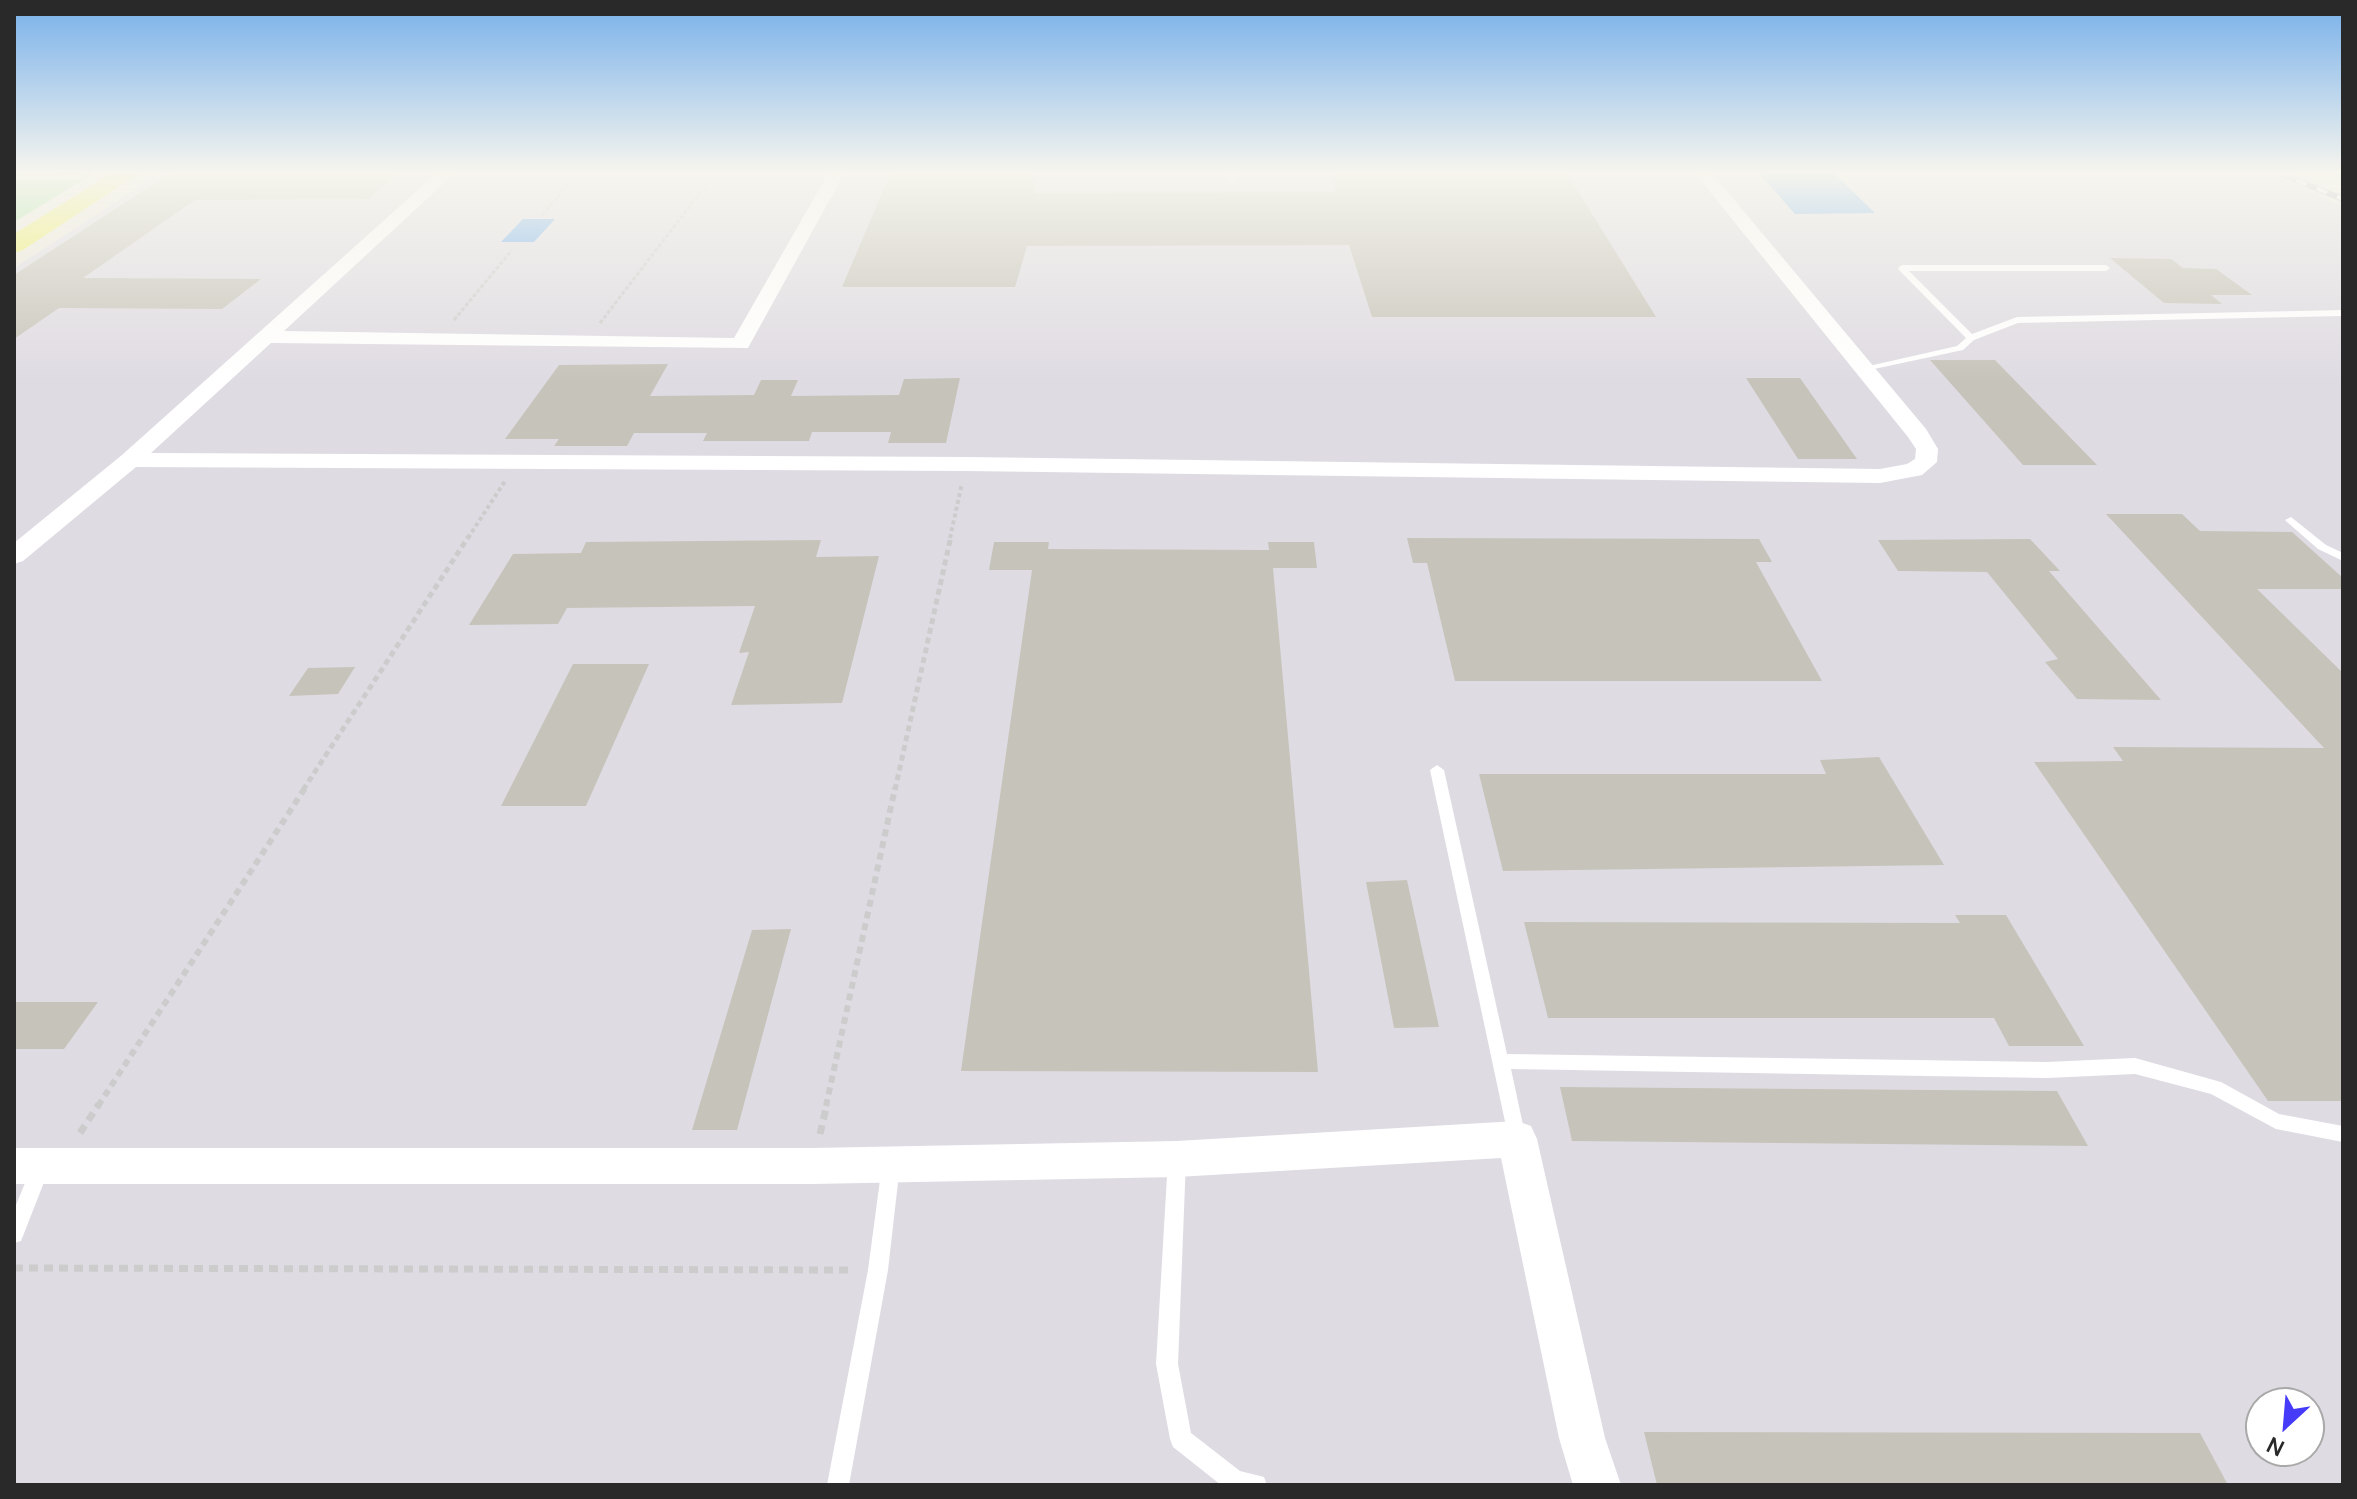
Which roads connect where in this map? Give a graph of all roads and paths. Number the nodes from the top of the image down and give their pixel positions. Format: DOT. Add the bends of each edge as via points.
graph roads {
  1 [pos="372,242"];
  2 [pos="662,242"];
  3 [pos="798,242"];
  4 [pos="1759,242"];
  5 [pos="512,250"];
  6 [pos="2106,268"];
  7 [pos="2343,313"];
  8 [pos="268,337"];
  9 [pos="1971,338"];
  10 [pos="437,340"];
  11 [pos="584,343"];
  12 [pos="1863,370"];
  13 [pos="130,460"];
  14 [pos="517,463"];
  15 [pos="966,464"];
  16 [pos="2291,520"];
  17 [pos="14,556"];
  18 [pos="2343,557"];
  19 [pos="1437,770"];
  20 [pos="1500,1061"];
  21 [pos="2343,1134"];
  22 [pos="1517,1139"];
  23 [pos="1177,1159"];
  24 [pos="891,1164"];
  25 [pos="38,1165"];
  26 [pos="812,1166"];
  27 [pos="14,1234"];
  28 [pos="14,1268"];
  29 [pos="878,1270"];
  30 [pos="838,1485"];
  31 [pos="1256,1485"];
  32 [pos="1597,1485"];
  1 -- 8 [label="street"];
  2 -- 11 [label="path"];
  3 -- 11 [label="street" via="741,344"];
  4 -- 12 [label="street"];
  5 -- 10 [label="path"];
  6 -- 9 [label="lane" via="1902,268"];
  7 -- 9 [label="lane" via="2017,320"];
  8 -- 10 [label="street"];
  8 -- 13 [label="street"];
  9 -- 12 [label="lane" via="1960,348"];
  10 -- 11 [label="street"];
  12 -- 15 [label="street" via="1927,449 1926,462 1914,470 1880,476"];
  13 -- 14 [label="street"];
  13 -- 17 [label="street"];
  14 -- 15 [label="street"];
  14 -- 25 [label="path"];
  15 -- 26 [label="path"];
  16 -- 18 [label="lane" via="2322,547"];
  19 -- 20 [label="lane"];
  20 -- 21 [label="lane" via="2047,1070 2135,1066 2215,1087 2276,1121"];
  20 -- 22 [label="lane"];
  22 -- 23 [label="street"];
  22 -- 32 [label="street" via="1582,1438"];
  23 -- 24 [label="street"];
  23 -- 31 [label="lane" via="1167,1364 1181,1439 1235,1482"];
  24 -- 26 [label="street"];
  24 -- 29 [label="lane"];
  25 -- 26 [label="street"];
  25 -- 27 [label="lane"];
  28 -- 29 [label="path"];
  29 -- 30 [label="lane"];
}
